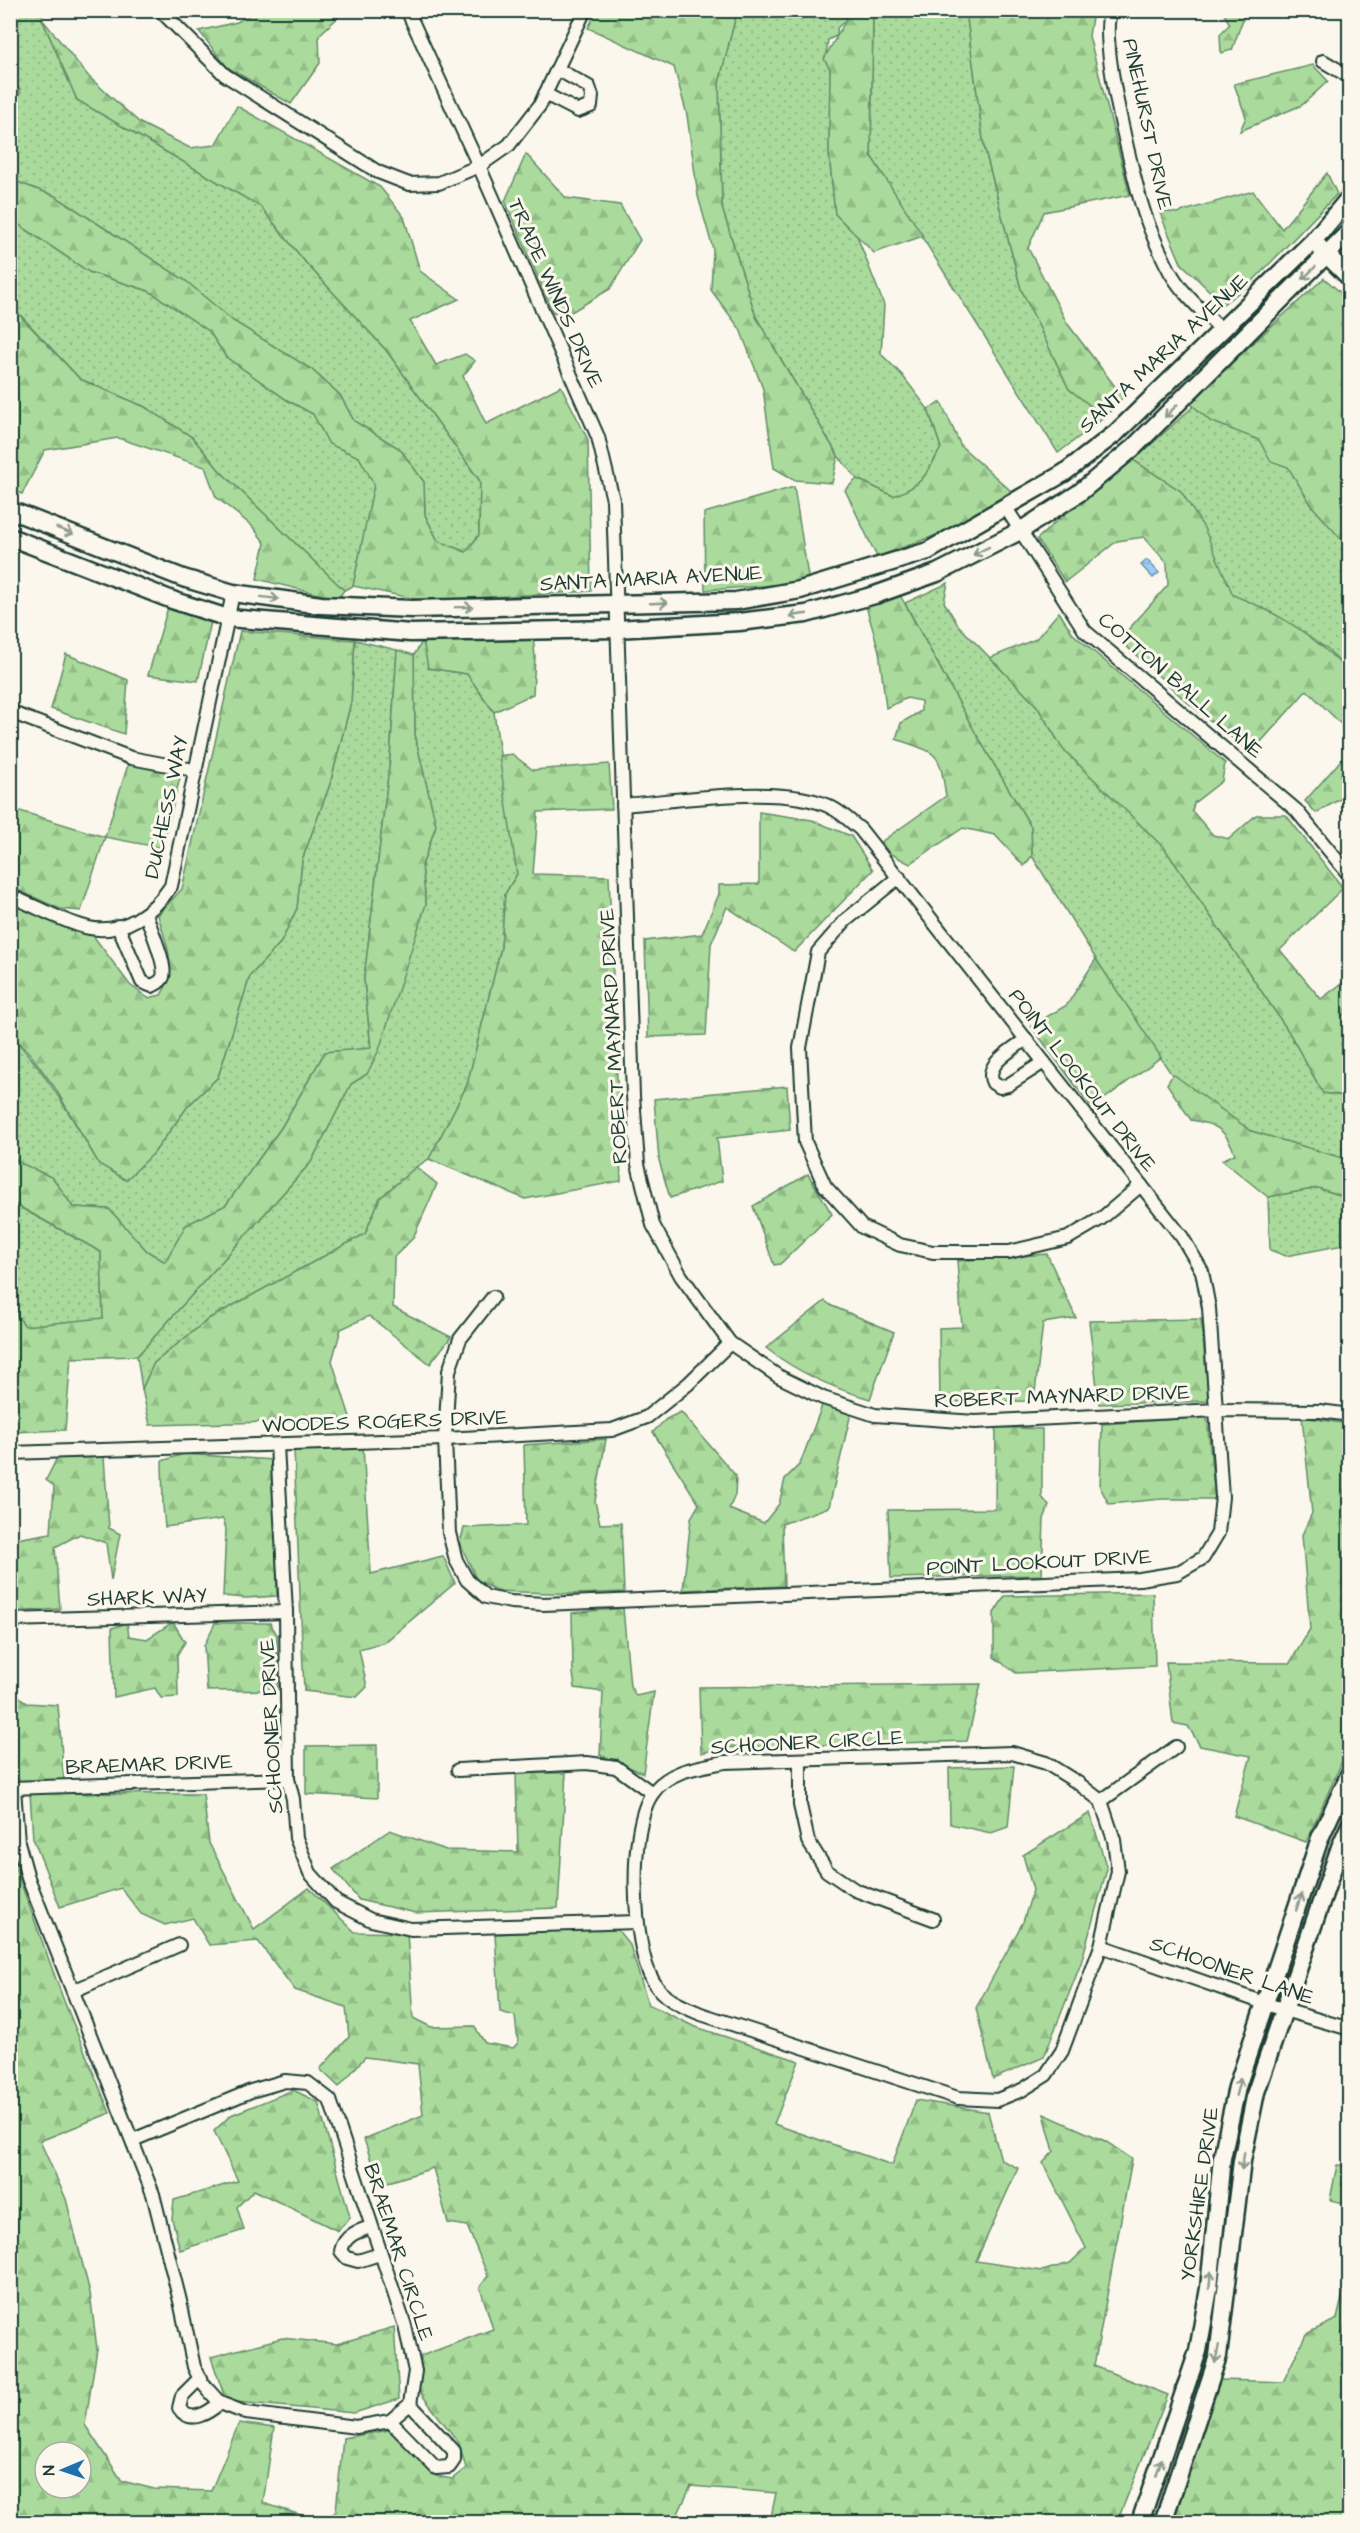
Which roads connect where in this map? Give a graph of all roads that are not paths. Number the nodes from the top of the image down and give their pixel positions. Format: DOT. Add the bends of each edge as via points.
graph roads {
  1 [pos="160,10"];
  2 [pos="407,10"];
  3 [pos="585,10"];
  4 [pos="1111,10"];
  5 [pos="1323,61"];
  6 [pos="557,69"];
  7 [pos="1350,77"];
  8 [pos="545,94"];
  9 [pos="479,166"];
  10 [pos="1350,197"];
  11 [pos="1327,225"];
  12 [pos="1347,239"];
  13 [pos="1312,241"];
  14 [pos="1327,255"];
  15 [pos="1350,278"];
  16 [pos="1221,330"];
  17 [pos="1195,357"];
  18 [pos="1209,373"];
  19 [pos="1116,433"];
  20 [pos="1134,447"];
  21 [pos="1006,508"];
  22 [pos="10,510"];
  23 [pos="1020,531"];
  24 [pos="10,537"];
  25 [pos="928,551"];
  26 [pos="937,573"];
  27 [pos="233,593"];
  28 [pos="615,604"];
  29 [pos="228,618"];
  30 [pos="616,629"];
  31 [pos="10,712"];
  32 [pos="194,770"];
  33 [pos="623,805"];
  34 [pos="1350,876"];
  35 [pos="898,877"];
  36 [pos="10,896"];
  37 [pos="146,914"];
  38 [pos="118,926"];
  39 [pos="1026,1039"];
  40 [pos="1044,1062"];
  41 [pos="1141,1185"];
  42 [pos="493,1297"];
  43 [pos="730,1343"];
  44 [pos="1217,1410"];
  45 [pos="1350,1414"];
  46 [pos="445,1439"];
  47 [pos="277,1445"];
  48 [pos="10,1453"];
  49 [pos="285,1612"];
  50 [pos="10,1620"];
  51 [pos="1176,1747"];
  52 [pos="800,1761"];
  53 [pos="458,1770"];
  54 [pos="1350,1773"];
  55 [pos="288,1779"];
  56 [pos="12,1788"];
  57 [pos="652,1793"];
  58 [pos="1101,1801"];
  59 [pos="1350,1826"];
  60 [pos="933,1919"];
  61 [pos="637,1922"];
  62 [pos="179,1946"];
  63 [pos="1101,1946"];
  64 [pos="73,1990"];
  65 [pos="1265,2002"];
  66 [pos="1284,2010"];
  67 [pos="1350,2029"];
  68 [pos="133,2140"];
  69 [pos="371,2227"];
  70 [pos="380,2254"];
  71 [pos="200,2378"];
  72 [pos="220,2403"];
  73 [pos="410,2404"];
  74 [pos="390,2421"];
  75 [pos="1140,2523"];
  76 [pos="1163,2523"];
  1 -- 9 [label="street" via="225,75 378,172 409,184 439,183"];
  2 -- 9 [label="street, TRADE WINDS DRIVE"];
  3 -- 6 [label="street"];
  4 -- 16 [label="street, PINEHURST DRIVE" via="1109,57 1141,201 1166,265 1190,299"];
  5 -- 7 [label="street"];
  6 -- 8 [label="street"];
  6 -- 8 [label="street" via="590,87 591,106 578,111"];
  8 -- 9 [label="street" via="509,145"];
  9 -- 28 [label="street, TRADE WINDS DRIVE" via="598,437 613,500"];
  10 -- 11 [label="street, SANTA MARIA AVENUE"];
  11 -- 12 [label="street"];
  11 -- 13 [label="street, SANTA MARIA AVENUE"];
  12 -- 14 [label="street, SANTA MARIA AVENUE"];
  13 -- 14 [label="street"];
  13 -- 16 [label="street, SANTA MARIA AVENUE"];
  14 -- 15 [label="street"];
  14 -- 18 [label="street, SANTA MARIA AVENUE, one-way"];
  16 -- 17 [label="street, SANTA MARIA AVENUE"];
  17 -- 18 [label="street"];
  17 -- 19 [label="street, SANTA MARIA AVENUE"];
  18 -- 20 [label="street, SANTA MARIA AVENUE, one-way"];
  19 -- 20 [label="street"];
  19 -- 21 [label="street, SANTA MARIA AVENUE" via="1065,473"];
  20 -- 23 [label="street, SANTA MARIA AVENUE" via="1079,493"];
  21 -- 23 [label="street, COTTON BALL LANE"];
  21 -- 25 [label="street, SANTA MARIA AVENUE"];
  22 -- 27 [label="street, SANTA MARIA AVENUE, one-way" via="183,578"];
  23 -- 26 [label="street, SANTA MARIA AVENUE, one-way"];
  23 -- 34 [label="street, COTTON BALL LANE" via="1085,631 1296,810"];
  24 -- 29 [label="street, SANTA MARIA AVENUE"];
  25 -- 26 [label="street"];
  28 -- 25 [label="street, SANTA MARIA AVENUE, one-way" via="736,601 800,590"];
  26 -- 30 [label="street, SANTA MARIA AVENUE, one-way" via="806,614"];
  27 -- 28 [label="street, SANTA MARIA AVENUE, one-way" via="321,605 412,609"];
  27 -- 29 [label="street, DUCHESS WAY"];
  28 -- 30 [label="street, ROBERT MAYNARD DRIVE"];
  29 -- 30 [label="street, SANTA MARIA AVENUE" via="411,633"];
  29 -- 32 [label="street, DUCHESS WAY"];
  30 -- 33 [label="street, ROBERT MAYNARD DRIVE"];
  31 -- 32 [label="street" via="131,758"];
  32 -- 37 [label="street, DUCHESS WAY" via="171,885 160,903"];
  33 -- 35 [label="street, POINT LOOKOUT DRIVE" via="765,794 805,798 834,809 860,829"];
  33 -- 43 [label="street, ROBERT MAYNARD DRIVE" via="638,1164 653,1225 681,1276"];
  35 -- 39 [label="street, POINT LOOKOUT DRIVE"];
  35 -- 41 [label="street" via="846,920 818,952 800,1048 805,1142 825,1186 862,1227 900,1245 933,1252 1009,1252 1068,1238 1102,1218"];
  36 -- 38 [label="street, DUCHESS WAY" via="90,928"];
  37 -- 38 [label="street, DUCHESS WAY"];
  37 -- 38 [label="street" via="164,968 160,982 152,986 142,982"];
  39 -- 40 [label="street, POINT LOOKOUT DRIVE"];
  39 -- 40 [label="street" via="992,1066 993,1083 1000,1087 1008,1085"];
  40 -- 41 [label="street, POINT LOOKOUT DRIVE"];
  41 -- 44 [label="street, POINT LOOKOUT DRIVE" via="1182,1237 1202,1271"];
  42 -- 46 [label="street, POINT LOOKOUT DRIVE" via="460,1339 449,1371"];
  43 -- 44 [label="street, ROBERT MAYNARD DRIVE" via="778,1376 823,1398 875,1414 975,1422"];
  43 -- 46 [label="street, WOODES ROGERS DRIVE" via="647,1417 612,1430"];
  44 -- 45 [label="street, ROBERT MAYNARD DRIVE"];
  44 -- 46 [label="street, POINT LOOKOUT DRIVE" via="1222,1497 1218,1533 1203,1558 1177,1573 1140,1579 544,1604 486,1597 467,1580 448,1533"];
  46 -- 47 [label="street, WOODES ROGERS DRIVE"];
  47 -- 48 [label="street, WOODES ROGERS DRIVE"];
  47 -- 49 [label="street, SCHOONER DRIVE"];
  49 -- 50 [label="street, SHARK WAY"];
  49 -- 55 [label="street, SCHOONER DRIVE"];
  51 -- 58 [label="street"];
  52 -- 57 [label="street, SCHOONER CIRCLE" via="725,1762 696,1767 667,1779"];
  52 -- 58 [label="street, SCHOONER CIRCLE" via="1012,1753 1046,1763"];
  52 -- 60 [label="street" via="800,1805 808,1841 827,1871 855,1890"];
  53 -- 57 [label="street" via="587,1762 616,1767"];
  65 -- 54 [label="street, YORKSHIRE DRIVE, one-way" via="1320,1838"];
  55 -- 56 [label="street, BRAEMAR DRIVE"];
  55 -- 61 [label="street, SCHOONER DRIVE" via="296,1838 310,1873 336,1902 372,1920 411,1929"];
  56 -- 64 [label="street" via="18,1842 28,1878"];
  57 -- 61 [label="street" via="637,1835"];
  58 -- 63 [label="street" via="1119,1871"];
  59 -- 66 [label="street, YORKSHIRE DRIVE"];
  61 -- 63 [label="street" via="653,1982 670,2001 958,2098 997,2100 1046,2075 1062,2051"];
  62 -- 64 [label="street"];
  63 -- 65 [label="street, SCHOONER LANE"];
  64 -- 68 [label="street"];
  65 -- 66 [label="street, SCHOONER LANE"];
  75 -- 65 [label="street, YORKSHIRE DRIVE, one-way" via="1198,2351 1209,2289 1222,2158 1237,2087"];
  66 -- 67 [label="street, SCHOONER LANE"];
  66 -- 76 [label="street, YORKSHIRE DRIVE, one-way" via="1256,2092 1242,2161 1218,2356"];
  68 -- 69 [label="street, BRAEMAR CIRCLE" via="251,2091 285,2080 308,2083 330,2100"];
  68 -- 71 [label="street" via="153,2194 194,2367"];
  69 -- 70 [label="street, BRAEMAR CIRCLE"];
  69 -- 70 [label="street" via="349,2237 341,2251 358,2261"];
  70 -- 73 [label="street, BRAEMAR CIRCLE" via="405,2326 415,2371"];
  71 -- 72 [label="street"];
  71 -- 72 [label="street" via="182,2396 179,2408 183,2414 200,2416"];
  72 -- 74 [label="street" via="246,2413 356,2427"];
  73 -- 74 [label="street"];
  73 -- 74 [label="street" via="454,2451 449,2467 436,2468"];
}
